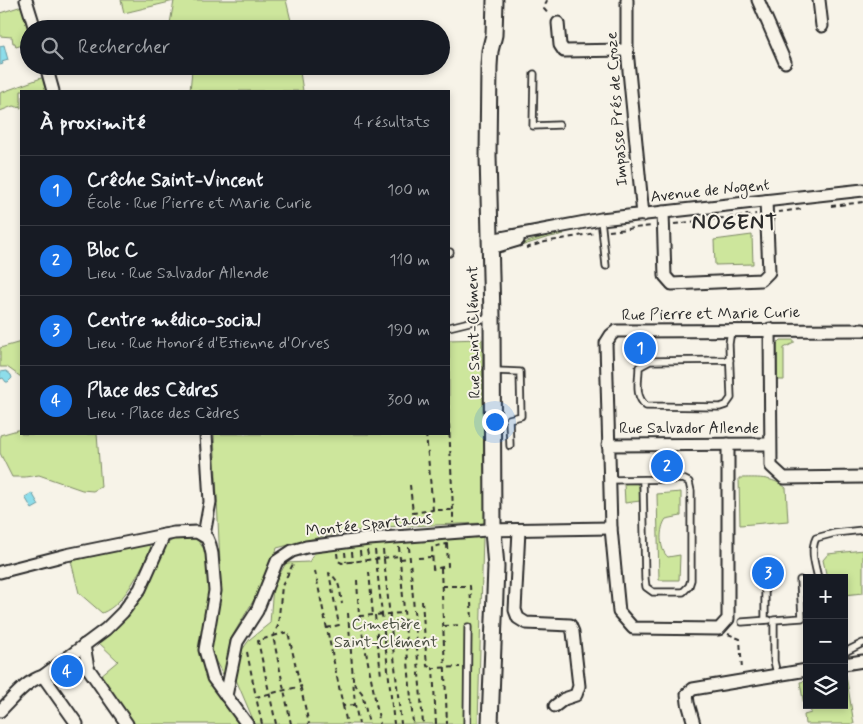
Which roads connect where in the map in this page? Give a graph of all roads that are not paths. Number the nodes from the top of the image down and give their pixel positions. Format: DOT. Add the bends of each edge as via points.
graph roads {
  1 [pos="26,0"];
  2 [pos="495,0"];
  3 [pos="627,0"];
  4 [pos="758,0"];
  5 [pos="819,0"];
  6 [pos="32,20"];
  7 [pos="558,24"];
  8 [pos="822,26"];
  9 [pos="627,50"];
  10 [pos="785,62"];
  11 [pos="534,74"];
  12 [pos="49,75"];
  13 [pos="53,90"];
  14 [pos="558,125"];
  15 [pos="863,190"];
  16 [pos="766,201"];
  17 [pos="663,212"];
  18 [pos="643,215"];
  19 [pos="601,219"];
  20 [pos="490,244"];
  21 [pos="606,266"];
  22 [pos="492,316"];
  23 [pos="450,327"];
  24 [pos="770,329"];
  25 [pos="731,330"];
  26 [pos="863,330"];
  27 [pos="730,360"];
  28 [pos="492,371"];
  29 [pos="206,435"];
  30 [pos="728,444"];
  31 [pos="770,444"];
  32 [pos="608,445"];
  33 [pos="510,446"];
  34 [pos="863,477"];
  35 [pos="609,480"];
  36 [pos="643,481"];
  37 [pos="611,528"];
  38 [pos="493,530"];
  39 [pos="519,530"];
  40 [pos="863,530"];
  41 [pos="164,535"];
  42 [pos="204,535"];
  43 [pos="0,572"];
  44 [pos="817,574"];
  45 [pos="800,580"];
  46 [pos="765,586"];
  47 [pos="766,620"];
  48 [pos="774,620"];
  49 [pos="742,622"];
  50 [pos="468,627"];
  51 [pos="863,643"];
  52 [pos="84,645"];
  53 [pos="848,650"];
  54 [pos="863,661"];
  55 [pos="848,663"];
  56 [pos="803,671"];
  57 [pos="777,674"];
  58 [pos="43,676"];
  59 [pos="226,696"];
  60 [pos="555,706"];
  61 [pos="0,711"];
  62 [pos="76,724"];
  63 [pos="127,724"];
  64 [pos="247,724"];
  65 [pos="467,724"];
  66 [pos="490,724"];
  67 [pos="694,724"];
  1 -- 6 [label="street"];
  2 -- 20 [label="main road, Rue Saint-Clément" via="489,66"];
  3 -- 9 [label="street, Impasse Prés de Croze"];
  4 -- 10 [label="street"];
  5 -- 8 [label="street"];
  7 -- 9 [label="street" via="560,45 564,51"];
  9 -- 18 [label="street, Impasse Prés de Croze"];
  11 -- 14 [label="lane" via="533,126"];
  12 -- 13 [label="street"];
  15 -- 16 [label="street, Avenue de Nogent"];
  16 -- 17 [label="street, Avenue de Nogent"];
  16 -- 17 [label="street" via="769,272 761,280 672,284 665,276"];
  17 -- 18 [label="street, Avenue de Nogent"];
  18 -- 19 [label="street, Avenue de Nogent"];
  19 -- 20 [label="street, Avenue de Nogent"];
  19 -- 21 [label="lane"];
  20 -- 22 [label="main road, Rue Saint-Clément"];
  22 -- 23 [label="lane"];
  22 -- 28 [label="main road, Rue Saint-Clément"];
  24 -- 25 [label="street, Rue Pierre et Marie Curie"];
  24 -- 26 [label="street, Rue Pierre et Marie Curie"];
  24 -- 31 [label="street"];
  25 -- 27 [label="lane"];
  25 -- 32 [label="street, Rue Pierre et Marie Curie" via="616,331 610,335 606,344"];
  27 -- 27 [label="lane" via="731,398 726,405 646,406 640,400 639,367 650,361"];
  28 -- 33 [label="lane" via="520,372 521,416 509,419"];
  28 -- 38 [label="main road, Rue Saint-Clément"];
  29 -- 42 [label="street" via="210,502"];
  30 -- 31 [label="street, Rue Salvador Allende"];
  30 -- 32 [label="street, Rue Salvador Allende"];
  30 -- 37 [label="street" via="728,619 719,628 633,628 619,612"];
  31 -- 34 [label="street" via="770,466 784,478"];
  32 -- 35 [label="street"];
  35 -- 36 [label="lane"];
  35 -- 37 [label="street"];
  36 -- 36 [label="lane" via="683,479 689,482 691,580 683,592 653,592 646,587"];
  37 -- 39 [label="street, Montée Spartacus"];
  38 -- 39 [label="street, Montée Spartacus"];
  38 -- 59 [label="street, Montée Spartacus" via="369,539 292,551 277,561 257,611 237,642"];
  38 -- 66 [label="main road, Rue Saint-Clément" via="496,567"];
  39 -- 60 [label="street" via="515,610 518,618 526,623 570,625 573,632 580,686 576,695"];
  40 -- 44 [label="lane" via="816,538 813,551"];
  41 -- 42 [label="street" via="197,532"];
  41 -- 43 [label="street"];
  41 -- 52 [label="street" via="140,589 123,612"];
  42 -- 59 [label="street" via="212,554 215,591 205,650 213,678"];
  45 -- 48 [label="lane" via="802,618"];
  46 -- 47 [label="lane"];
  47 -- 48 [label="lane"];
  47 -- 49 [label="lane"];
  48 -- 57 [label="lane"];
  50 -- 65 [label="lane"];
  51 -- 53 [label="lane"];
  52 -- 58 [label="street"];
  52 -- 63 [label="street" via="88,668"];
  54 -- 55 [label="street"];
  56 -- 57 [label="street"];
  57 -- 67 [label="street" via="693,688 687,694"];
  58 -- 61 [label="street" via="20,691"];
  58 -- 62 [label="street"];
  59 -- 64 [label="street"];
}
